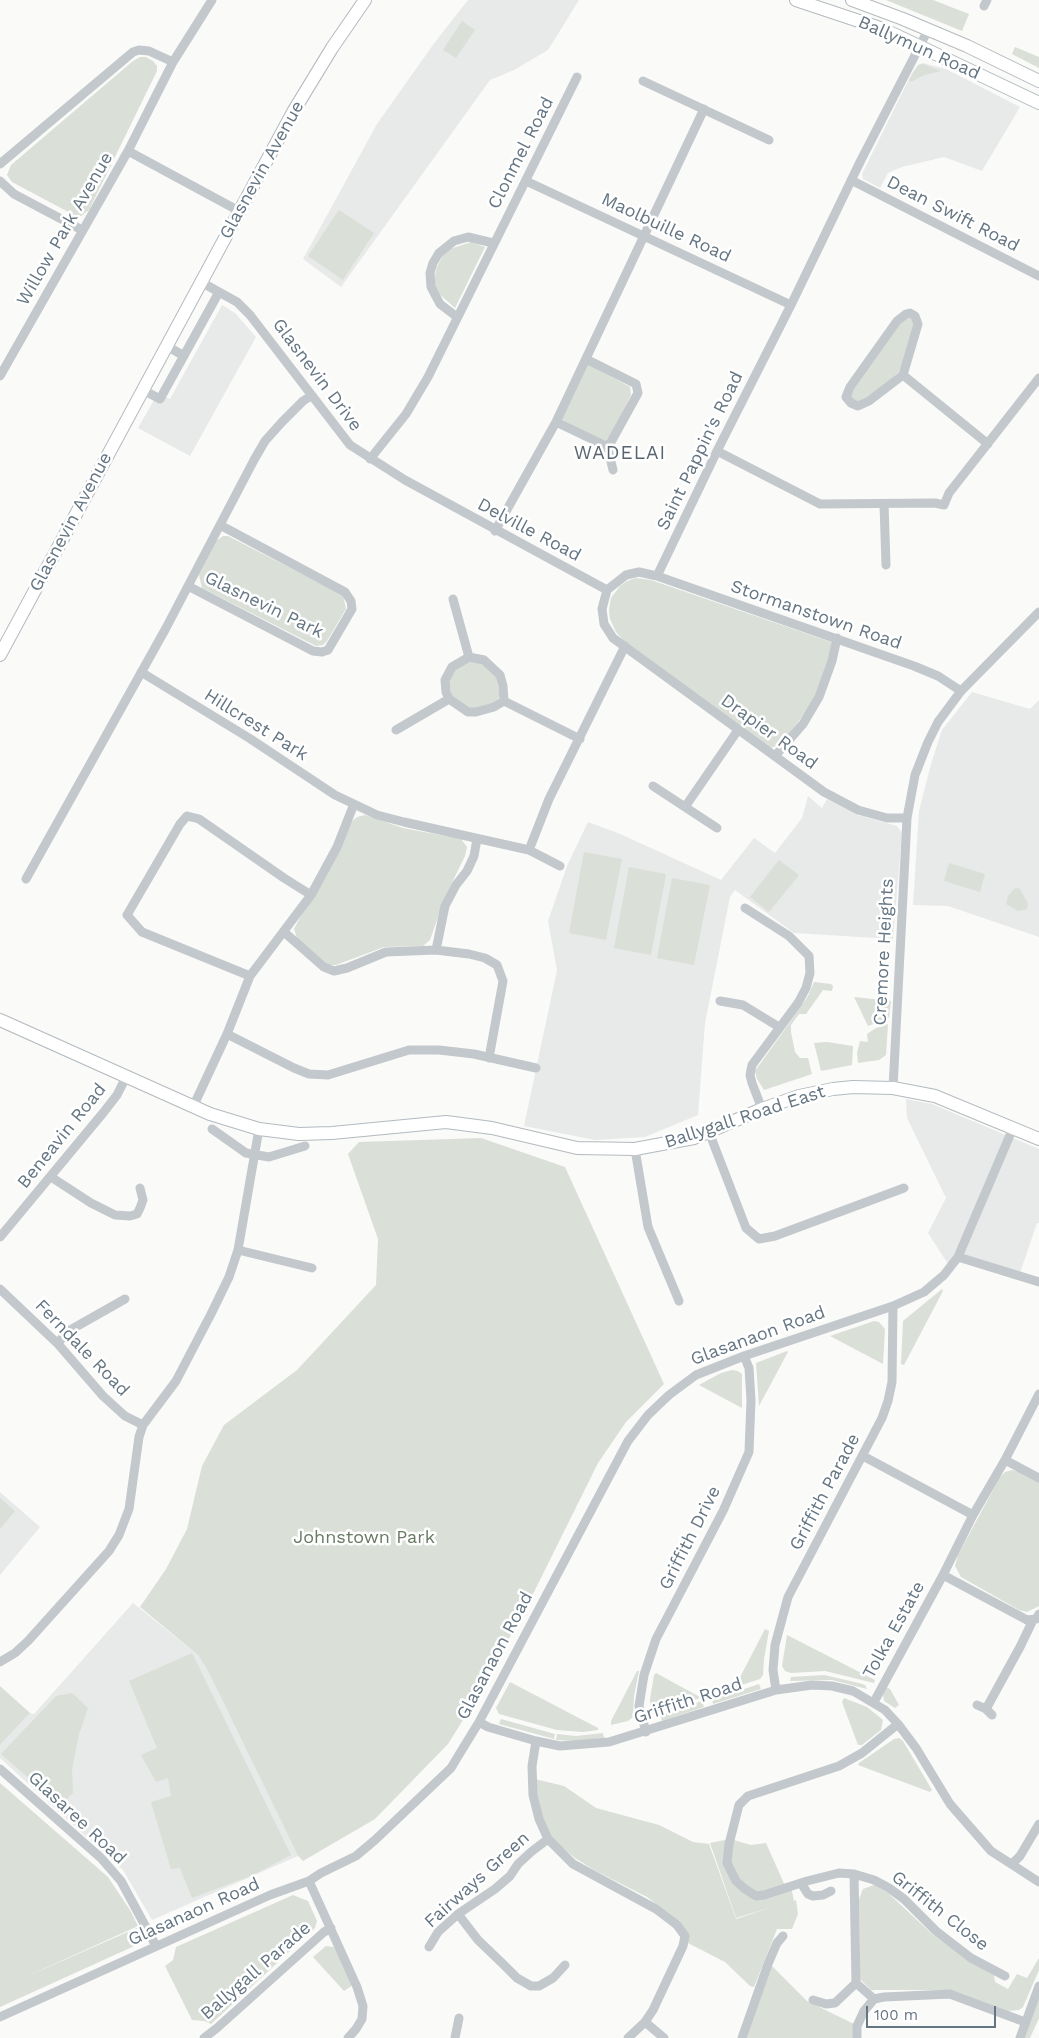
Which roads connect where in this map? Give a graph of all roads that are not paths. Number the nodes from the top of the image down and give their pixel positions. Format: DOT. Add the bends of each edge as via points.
graph roads {
  1 [pos="212,0"];
  2 [pos="365,0"];
  3 [pos="796,0"];
  4 [pos="852,0"];
  5 [pos="821,4"];
  6 [pos="928,30"];
  7 [pos="920,46"];
  8 [pos="173,62"];
  9 [pos="577,77"];
  10 [pos="643,81"];
  11 [pos="1039,81"];
  12 [pos="1039,103"];
  13 [pos="704,109"];
  14 [pos="769,140"];
  15 [pos="128,151"];
  16 [pos="0,164"];
  17 [pos="851,180"];
  18 [pos="0,181"];
  19 [pos="526,181"];
  20 [pos="239,211"];
  21 [pos="82,230"];
  22 [pos="645,236"];
  23 [pos="493,243"];
  24 [pos="1039,276"];
  25 [pos="201,282"];
  26 [pos="219,292"];
  27 [pos="792,305"];
  28 [pos="457,318"];
  29 [pos="167,346"];
  30 [pos="184,356"];
  31 [pos="586,359"];
  32 [pos="903,375"];
  33 [pos="0,376"];
  34 [pos="1039,378"];
  35 [pos="143,390"];
  36 [pos="311,396"];
  37 [pos="556,422"];
  38 [pos="607,444"];
  39 [pos="988,444"];
  40 [pos="717,452"];
  41 [pos="370,459"];
  42 [pos="613,470"];
  43 [pos="437,498"];
  44 [pos="884,504"];
  45 [pos="220,525"];
  46 [pos="495,531"];
  47 [pos="886,565"];
  48 [pos="657,576"];
  49 [pos="188,586"];
  50 [pos="607,590"];
  51 [pos="453,599"];
  52 [pos="1039,612"];
  53 [pos="838,638"];
  54 [pos="625,646"];
  55 [pos="0,655"];
  56 [pos="469,657"];
  57 [pos="141,672"];
  58 [pos="961,691"];
  59 [pos="449,699"];
  60 [pos="504,701"];
  61 [pos="396,730"];
  62 [pos="738,730"];
  63 [pos="580,738"];
  64 [pos="775,756"];
  65 [pos="653,786"];
  66 [pos="354,804"];
  67 [pos="685,808"];
  68 [pos="907,818"];
  69 [pos="717,828"];
  70 [pos="477,839"];
  71 [pos="528,850"];
  72 [pos="560,866"];
  73 [pos="26,879"];
  74 [pos="312,895"];
  75 [pos="745,908"];
  76 [pos="284,932"];
  77 [pos="436,950"];
  78 [pos="250,976"];
  79 [pos="720,1001"];
  80 [pos="0,1020"];
  81 [pos="779,1027"];
  82 [pos="226,1034"];
  83 [pos="489,1058"];
  84 [pos="536,1068"];
  85 [pos="126,1077"];
  86 [pos="893,1088"];
  87 [pos="193,1107"];
  88 [pos="762,1109"];
  89 [pos="1013,1128"];
  90 [pos="212,1129"];
  91 [pos="258,1129"];
  92 [pos="710,1132"];
  93 [pos="1039,1139"];
  94 [pos="305,1146"];
  95 [pos="635,1149"];
  96 [pos="255,1154"];
  97 [pos="51,1177"];
  98 [pos="140,1188"];
  99 [pos="904,1188"];
  100 [pos="0,1237"];
  101 [pos="238,1250"];
  102 [pos="958,1257"];
  103 [pos="312,1268"];
  104 [pos="1039,1282"];
  105 [pos="0,1289"];
  106 [pos="125,1299"];
  107 [pos="679,1302"];
  108 [pos="893,1306"];
  109 [pos="58,1344"];
  110 [pos="744,1356"];
  111 [pos="1039,1394"];
  112 [pos="143,1425"];
  113 [pos="862,1456"];
  114 [pos="1005,1460"];
  115 [pos="1039,1478"];
  116 [pos="973,1515"];
  117 [pos="943,1574"];
  118 [pos="1036,1617"];
  119 [pos="0,1662"];
  120 [pos="776,1690"];
  121 [pos="874,1702"];
  122 [pos="976,1705"];
  123 [pos="479,1722"];
  124 [pos="898,1724"];
  125 [pos="646,1732"];
  126 [pos="536,1741"];
  127 [pos="0,1769"];
  128 [pos="1039,1824"];
  129 [pos="548,1839"];
  130 [pos="1013,1864"];
  131 [pos="854,1874"];
  132 [pos="310,1881"];
  133 [pos="1039,1882"];
  134 [pos="801,1883"];
  135 [pos="831,1891"];
  136 [pos="458,1914"];
  137 [pos="331,1928"];
  138 [pos="783,1936"];
  139 [pos="156,1946"];
  140 [pos="430,1947"];
  141 [pos="565,1965"];
  142 [pos="1006,1976"];
  143 [pos="856,1983"];
  144 [pos="1039,1986"];
  145 [pos="874,1999"];
  146 [pos="813,2000"];
  147 [pos="0,2017"];
  148 [pos="459,2018"];
  149 [pos="645,2022"];
  150 [pos="1025,2022"];
  151 [pos="204,2038"];
  152 [pos="348,2038"];
  153 [pos="455,2038"];
  154 [pos="628,2038"];
  155 [pos="664,2038"];
  156 [pos="742,2038"];
  157 [pos="857,2038"];
  158 [pos="1020,2038"];
  1 -- 8 [label="street, Willow Park Avenue"];
  2 -- 20 [label="main road, Glasnevin Avenue" via="315,75"];
  3 -- 5 [label="main road, Ballymun Road"];
  4 -- 6 [label="main road, Ballymun Road"];
  5 -- 7 [label="main road, Ballymun Road"];
  6 -- 7 [label="street, Saint Pappin's Road"];
  6 -- 11 [label="main road, Ballymun Road"];
  7 -- 12 [label="main road, Ballymun Road"];
  7 -- 17 [label="street, Saint Pappin's Road"];
  8 -- 15 [label="street, Willow Park Avenue"];
  8 -- 16 [label="street" via="149,51 133,52"];
  9 -- 19 [label="street, Clonmel Road"];
  10 -- 13 [label="street"];
  13 -- 14 [label="street"];
  13 -- 22 [label="street"];
  15 -- 20 [label="street, Willow Park Avenue"];
  15 -- 21 [label="street, Willow Park Avenue"];
  17 -- 24 [label="street, Dean Swift Road"];
  17 -- 27 [label="street, Saint Pappin's Road"];
  18 -- 21 [label="street" via="14,194"];
  19 -- 22 [label="street, Maolbuille Road"];
  19 -- 23 [label="street, Clonmel Road"];
  20 -- 25 [label="main road, Glasnevin Avenue"];
  21 -- 33 [label="street, Willow Park Avenue"];
  22 -- 27 [label="street, Maolbuille Road"];
  22 -- 31 [label="street"];
  23 -- 28 [label="street, Clonmel Road"];
  23 -- 28 [label="street" via="468,237 454,241 439,253 433,263 431,287 440,304"];
  25 -- 26 [label="street, Glasnevin Drive"];
  25 -- 29 [label="main road, Glasnevin Avenue"];
  26 -- 30 [label="street"];
  26 -- 36 [label="street, Glasnevin Drive" via="237,302 250,315"];
  27 -- 40 [label="street, Saint Pappin's Road"];
  28 -- 41 [label="street, Clonmel Road" via="406,414"];
  29 -- 30 [label="street"];
  29 -- 35 [label="main road, Glasnevin Avenue"];
  30 -- 35 [label="street" via="160,399"];
  31 -- 37 [label="street"];
  31 -- 38 [label="street" via="636,384 638,393"];
  32 -- 32 [label="street" via="858,406 846,397 897,321 910,313 918,324"];
  32 -- 39 [label="street"];
  34 -- 39 [label="street"];
  35 -- 55 [label="main road, Glasnevin Avenue"];
  36 -- 41 [label="street, Glasnevin Drive" via="350,445"];
  36 -- 45 [label="street, Glasnevin Park" via="266,441"];
  37 -- 38 [label="street"];
  37 -- 46 [label="street"];
  38 -- 42 [label="street"];
  39 -- 44 [label="street" via="949,493 944,505"];
  40 -- 44 [label="street" via="820,504"];
  40 -- 48 [label="street, Saint Pappin's Road"];
  41 -- 43 [label="street, Glasnevin Drive"];
  43 -- 46 [label="street, Delville Road"];
  44 -- 47 [label="street"];
  45 -- 49 [label="street, Glasnevin Park"];
  45 -- 49 [label="street, Glasnevin Park" via="345,592 352,609 328,650 313,651"];
  46 -- 50 [label="street, Delville Road"];
  48 -- 50 [label="street" via="639,572 626,575"];
  48 -- 53 [label="street, Stormanstown Road"];
  49 -- 57 [label="street, Glasnevin Park"];
  50 -- 54 [label="street" via="602,610 604,624 613,638"];
  51 -- 56 [label="street"];
  52 -- 58 [label="street, Cremore Heights"];
  53 -- 58 [label="street, Stormanstown Road" via="938,676"];
  53 -- 64 [label="street" via="819,698 803,724"];
  54 -- 62 [label="street, Drapier Road"];
  54 -- 63 [label="street"];
  56 -- 59 [label="street" via="452,667 445,680"];
  56 -- 60 [label="street" via="484,660 500,675"];
  57 -- 66 [label="street, Hillcrest Park"];
  57 -- 73 [label="street, Glasnevin Park"];
  58 -- 68 [label="street, Cremore Heights" via="928,742 914,775"];
  59 -- 60 [label="street" via="468,712 486,710"];
  59 -- 61 [label="street"];
  60 -- 63 [label="street"];
  62 -- 64 [label="street, Drapier Road"];
  62 -- 67 [label="street"];
  63 -- 71 [label="street"];
  64 -- 68 [label="street, Drapier Road" via="824,792 858,810 887,818"];
  65 -- 67 [label="street"];
  66 -- 70 [label="street, Hillcrest Park" via="377,815"];
  66 -- 74 [label="street" via="338,847"];
  67 -- 69 [label="street"];
  68 -- 86 [label="street, Cremore Heights"];
  70 -- 71 [label="street, Hillcrest Park"];
  70 -- 77 [label="street" via="467,871 445,906"];
  71 -- 72 [label="street, Hillcrest Park"];
  74 -- 76 [label="street"];
  74 -- 78 [label="street" via="199,819 187,816 180,824 127,916 142,932"];
  75 -- 81 [label="street" via="789,936 809,956 810,973 806,988"];
  76 -- 77 [label="street" via="324,967 334,971 386,952"];
  76 -- 78 [label="street"];
  77 -- 83 [label="street" via="485,958 497,965 502,974"];
  78 -- 82 [label="street"];
  79 -- 81 [label="street" via="743,1005"];
  80 -- 85 [label="main road, Ballygall Road East"];
  81 -- 88 [label="street" via="752,1066 750,1075"];
  82 -- 83 [label="street" via="309,1074 328,1075 409,1050 439,1050"];
  82 -- 87 [label="street"];
  83 -- 84 [label="street"];
  85 -- 87 [label="main road, Ballygall Road East"];
  85 -- 97 [label="street, Beneavin Road" via="118,1095"];
  86 -- 88 [label="main road, Ballygall Road East" via="833,1089"];
  86 -- 89 [label="main road, Ballygall Road East" via="935,1096"];
  87 -- 91 [label="main road, Ballygall Road East"];
  88 -- 92 [label="main road, Ballygall Road East"];
  89 -- 93 [label="main road, Ballygall Road East"];
  89 -- 102 [label="street, Glasanaon Road"];
  90 -- 96 [label="street" via="246,1153"];
  91 -- 95 [label="main road, Ballygall Road East" via="299,1134 332,1133 446,1122 492,1128 577,1148"];
  91 -- 96 [label="street"];
  92 -- 95 [label="main road, Ballygall Road East"];
  92 -- 99 [label="street" via="746,1228 759,1239"];
  94 -- 96 [label="street" via="268,1157"];
  95 -- 107 [label="street" via="648,1227"];
  96 -- 101 [label="street"];
  97 -- 98 [label="street" via="115,1214 130,1216 137,1214 140,1208"];
  97 -- 100 [label="street, Beneavin Road"];
  101 -- 103 [label="street"];
  101 -- 112 [label="street" via="211,1314 176,1381"];
  102 -- 104 [label="street"];
  102 -- 108 [label="street, Glasanaon Road" via="944,1275 924,1292"];
  105 -- 109 [label="street, Ferndale Road"];
  106 -- 109 [label="street" via="65,1333"];
  108 -- 110 [label="street, Glasanaon Road"];
  108 -- 113 [label="street, Griffith Parade" via="892,1382 882,1418"];
  109 -- 112 [label="street, Ferndale Road" via="103,1396 125,1416"];
  110 -- 123 [label="street, Glasanaon Road" via="686,1381 648,1415 628,1441"];
  110 -- 125 [label="street, Griffith Drive" via="749,1368 751,1400 749,1452 723,1511 656,1639 644,1675 639,1706"];
  111 -- 114 [label="street, Tolka Estate"];
  112 -- 119 [label="street" via="129,1509 119,1535 28,1641"];
  113 -- 116 [label="street"];
  113 -- 120 [label="street, Griffith Parade" via="788,1597 775,1645 773,1670"];
  114 -- 115 [label="street"];
  114 -- 116 [label="street, Tolka Estate"];
  116 -- 117 [label="street, Tolka Estate"];
  117 -- 118 [label="street, Tolka Estate" via="1027,1620"];
  117 -- 121 [label="street, Tolka Estate"];
  118 -- 122 [label="street, Tolka Estate" via="989,1712"];
  120 -- 121 [label="street, Griffith Road" via="832,1686 853,1691"];
  120 -- 125 [label="street, Griffith Road"];
  121 -- 124 [label="street, Griffith Road"];
  123 -- 126 [label="street, Griffith Road"];
  123 -- 132 [label="street, Glasanaon Road" via="451,1768 398,1819 356,1856"];
  124 -- 130 [label="street, Griffith Road" via="950,1804 991,1851"];
  124 -- 134 [label="street, Griffith Close" via="862,1753 839,1766 748,1796 739,1805 727,1863 736,1880 756,1896"];
  125 -- 126 [label="street, Griffith Road" via="609,1742 560,1746"];
  126 -- 129 [label="street" via="532,1766 533,1795"];
  127 -- 139 [label="street, Glasaree Road" via="102,1858 121,1881"];
  128 -- 130 [label="street"];
  129 -- 136 [label="street, Fairways Green" via="495,1889"];
  129 -- 149 [label="street" via="574,1864 656,1909 677,1925 685,1936 680,1953"];
  130 -- 133 [label="street, Griffith Road"];
  131 -- 134 [label="street, Griffith Close" via="839,1873"];
  131 -- 142 [label="street, Griffith Close" via="889,1888 971,1958"];
  131 -- 143 [label="street"];
  132 -- 137 [label="street"];
  132 -- 139 [label="street, Glasanaon Road" via="270,1895"];
  134 -- 135 [label="street" via="808,1894 814,1896"];
  136 -- 140 [label="street, Fairways Green" via="438,1932"];
  136 -- 141 [label="street" via="478,1940 517,1978 531,1986 539,1986 553,1978"];
  137 -- 151 [label="street, Ballygall Parade"];
  137 -- 152 [label="street" via="363,2006 362,2019"];
  138 -- 156 [label="street" via="768,1964"];
  139 -- 147 [label="street, Glasanaon Road"];
  143 -- 145 [label="street"];
  143 -- 146 [label="street" via="835,2003"];
  144 -- 150 [label="street"];
  145 -- 150 [label="street" via="950,1994"];
  145 -- 157 [label="street" via="857,2026"];
  148 -- 153 [label="street"];
  149 -- 154 [label="street"];
  149 -- 155 [label="street"];
  150 -- 158 [label="street"];
}
